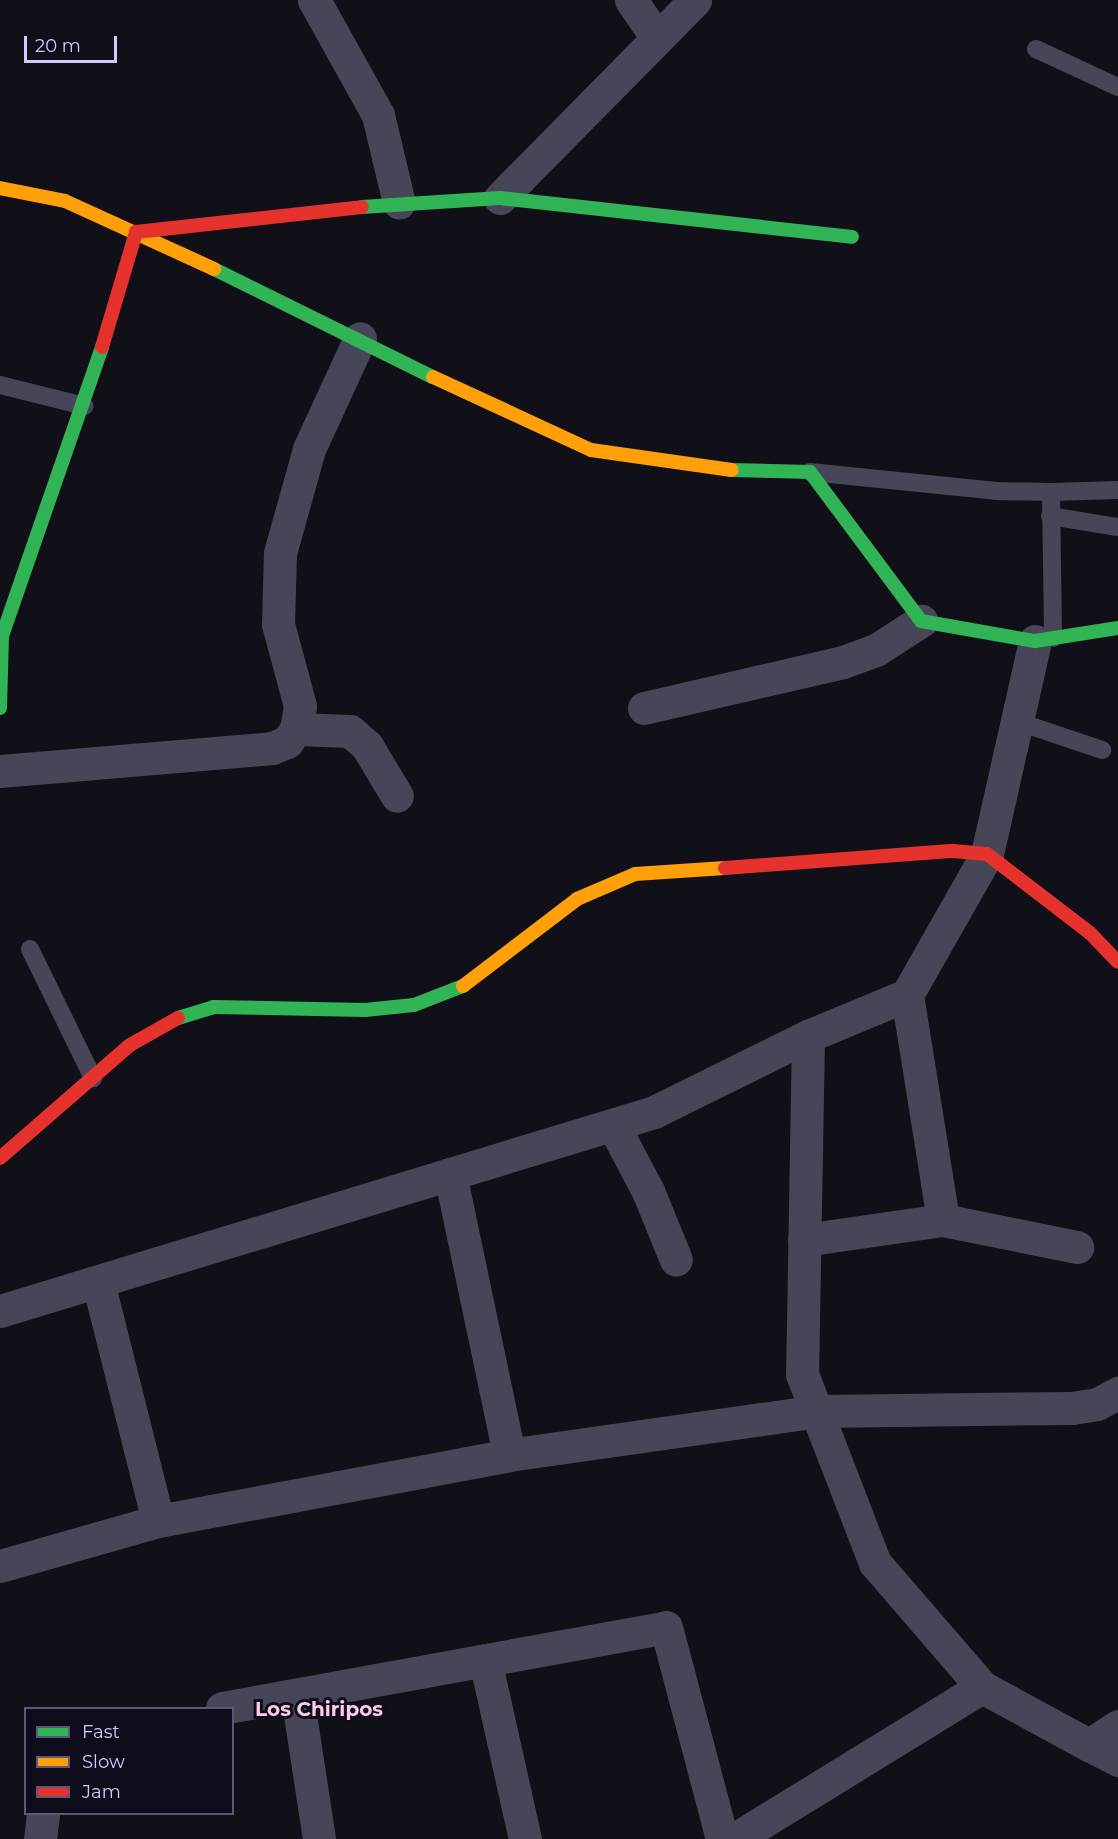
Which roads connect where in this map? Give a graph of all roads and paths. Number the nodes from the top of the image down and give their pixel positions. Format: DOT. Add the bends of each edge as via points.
graph roads {
  1 [pos="314,0"];
  2 [pos="631,0"];
  3 [pos="695,0"];
  4 [pos="657,38"];
  5 [pos="1036,49"];
  6 [pos="1118,87"];
  7 [pos="0,188"];
  8 [pos="500,198"];
  9 [pos="399,203"];
  10 [pos="136,231"];
  11 [pos="852,237"];
  12 [pos="360,338"];
  13 [pos="0,386"];
  14 [pos="84,406"];
  15 [pos="810,472"];
  16 [pos="1118,490"];
  17 [pos="1051,492"];
  18 [pos="1050,516"];
  19 [pos="1118,527"];
  20 [pos="921,621"];
  21 [pos="1118,628"];
  22 [pos="1044,639"];
  23 [pos="0,708"];
  24 [pos="644,708"];
  25 [pos="1016,721"];
  26 [pos="296,729"];
  27 [pos="1102,750"];
  28 [pos="0,771"];
  29 [pos="397,796"];
  30 [pos="987,854"];
  31 [pos="30,949"];
  32 [pos="1118,962"];
  33 [pos="907,995"];
  34 [pos="808,1036"];
  35 [pos="93,1078"];
  36 [pos="613,1125"];
  37 [pos="0,1158"];
  38 [pos="450,1174"];
  39 [pos="943,1220"];
  40 [pos="804,1240"];
  41 [pos="1077,1247"];
  42 [pos="676,1260"];
  43 [pos="98,1282"];
  44 [pos="0,1311"];
  45 [pos="1118,1393"];
  46 [pos="817,1411"];
  47 [pos="509,1455"];
  48 [pos="158,1521"];
  49 [pos="0,1566"];
  50 [pos="485,1660"];
  51 [pos="982,1687"];
  52 [pos="297,1695"];
  53 [pos="228,1707"];
  54 [pos="1118,1726"];
  55 [pos="1089,1745"];
  56 [pos="1118,1760"];
  57 [pos="43,1815"];
  58 [pos="40,1839"];
  59 [pos="319,1839"];
  60 [pos="525,1839"];
  61 [pos="722,1839"];
  62 [pos="735,1839"];
  1 -- 9 [label="street" via="378,115"];
  2 -- 4 [label="street"];
  3 -- 4 [label="street"];
  4 -- 8 [label="street"];
  5 -- 6 [label="lane"];
  7 -- 10 [label="street" via="65,201"];
  8 -- 9 [label="street"];
  8 -- 11 [label="street"];
  9 -- 10 [label="street"];
  10 -- 12 [label="street"];
  10 -- 14 [label="street"];
  12 -- 15 [label="street" via="458,390 591,450 712,470"];
  12 -- 26 [label="street" via="309,449 280,553 278,624 300,706"];
  13 -- 14 [label="lane"];
  14 -- 23 [label="street" via="2,636"];
  15 -- 17 [label="lane" via="996,491"];
  15 -- 20 [label="street"];
  16 -- 17 [label="lane"];
  17 -- 18 [label="lane"];
  18 -- 19 [label="lane"];
  18 -- 22 [label="lane"];
  20 -- 22 [label="street"];
  20 -- 24 [label="street" via="876,650 843,662"];
  21 -- 22 [label="street"];
  22 -- 25 [label="street"];
  25 -- 27 [label="lane"];
  25 -- 30 [label="street"];
  26 -- 28 [label="street" via="287,742 272,748"];
  26 -- 29 [label="street" via="350,731 367,746"];
  30 -- 32 [label="street" via="1090,933"];
  30 -- 33 [label="street"];
  30 -- 35 [label="street" via="953,851 635,874 577,898 458,991 414,1005 365,1010 213,1007 187,1012 130,1045"];
  31 -- 35 [label="lane"];
  33 -- 34 [label="street"];
  33 -- 39 [label="street"];
  34 -- 36 [label="street" via="654,1112"];
  34 -- 40 [label="street"];
  35 -- 37 [label="street"];
  36 -- 38 [label="street"];
  36 -- 42 [label="street" via="648,1191"];
  38 -- 43 [label="street"];
  38 -- 47 [label="street"];
  39 -- 40 [label="street"];
  39 -- 41 [label="street"];
  40 -- 46 [label="street" via="802,1374"];
  43 -- 44 [label="street"];
  43 -- 48 [label="street"];
  45 -- 46 [label="street" via="1097,1404 1072,1408"];
  46 -- 47 [label="street"];
  46 -- 51 [label="street" via="875,1563"];
  47 -- 48 [label="street"];
  48 -- 49 [label="street"];
  50 -- 52 [label="street"];
  50 -- 60 [label="street"];
  50 -- 61 [label="street" via="666,1627"];
  51 -- 55 [label="street"];
  51 -- 62 [label="street"];
  52 -- 53 [label="street"];
  52 -- 59 [label="street"];
  54 -- 55 [label="street"];
  55 -- 56 [label="street"];
  57 -- 58 [label="street"];
}
